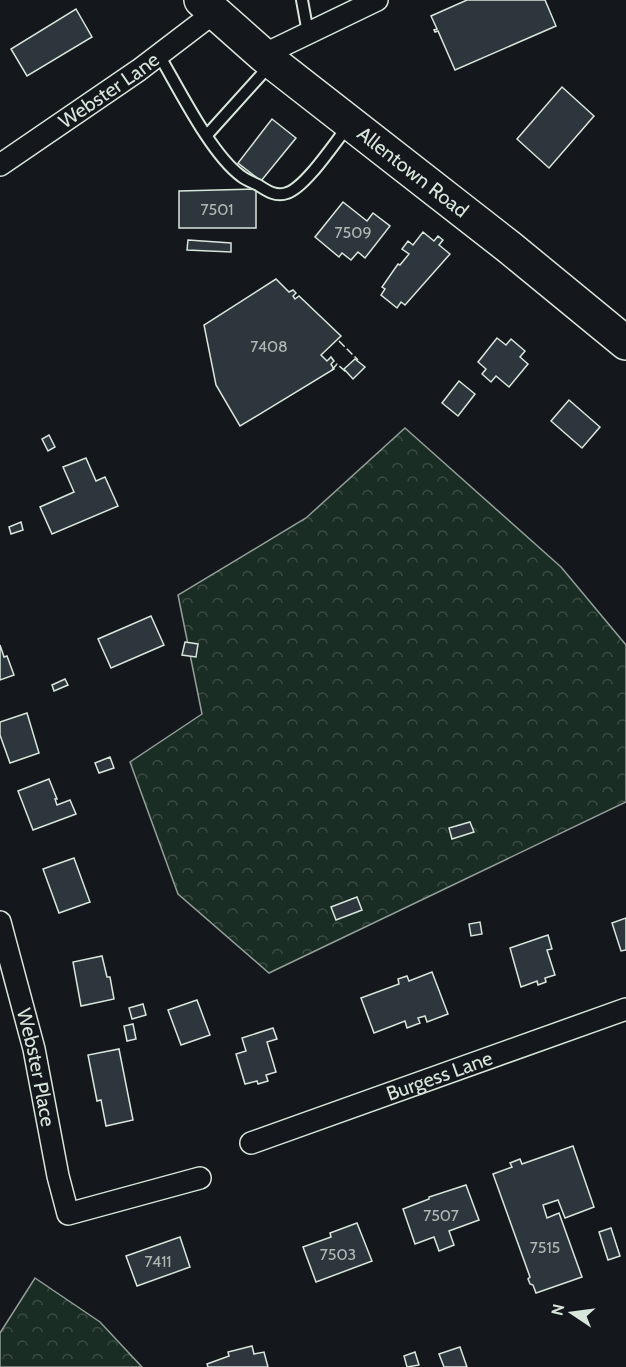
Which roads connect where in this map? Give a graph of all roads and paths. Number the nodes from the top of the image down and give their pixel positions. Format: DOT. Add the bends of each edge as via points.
graph roads {
  1 [pos="303,0"];
  2 [pos="377,0"];
  3 [pos="208,6"];
  4 [pos="308,33"];
  5 [pos="159,55"];
  6 [pos="268,59"];
  7 [pos="350,123"];
  8 [pos="207,135"];
  9 [pos="0,165"];
  10 [pos="626,343"];
  11 [pos="0,922"];
  12 [pos="626,1009"];
  13 [pos="250,1143"];
  14 [pos="200,1178"];
  1 -- 4 [label="lane"];
  2 -- 4 [label="street"];
  3 -- 5 [label="street, Webster Lane"];
  3 -- 6 [label="main road, Allentown Road"];
  4 -- 6 [label="street"];
  5 -- 8 [label="lane"];
  5 -- 9 [label="street, Webster Lane"];
  6 -- 7 [label="main road, Allentown Road"];
  6 -- 8 [label="lane"];
  7 -- 8 [label="lane" via="300,186 279,195 242,176 225,162"];
  7 -- 10 [label="main road, Allentown Road"];
  11 -- 14 [label="street, Webster Place" via="34,1049 68,1214"];
  12 -- 13 [label="street, Burgess Lane"];
}
